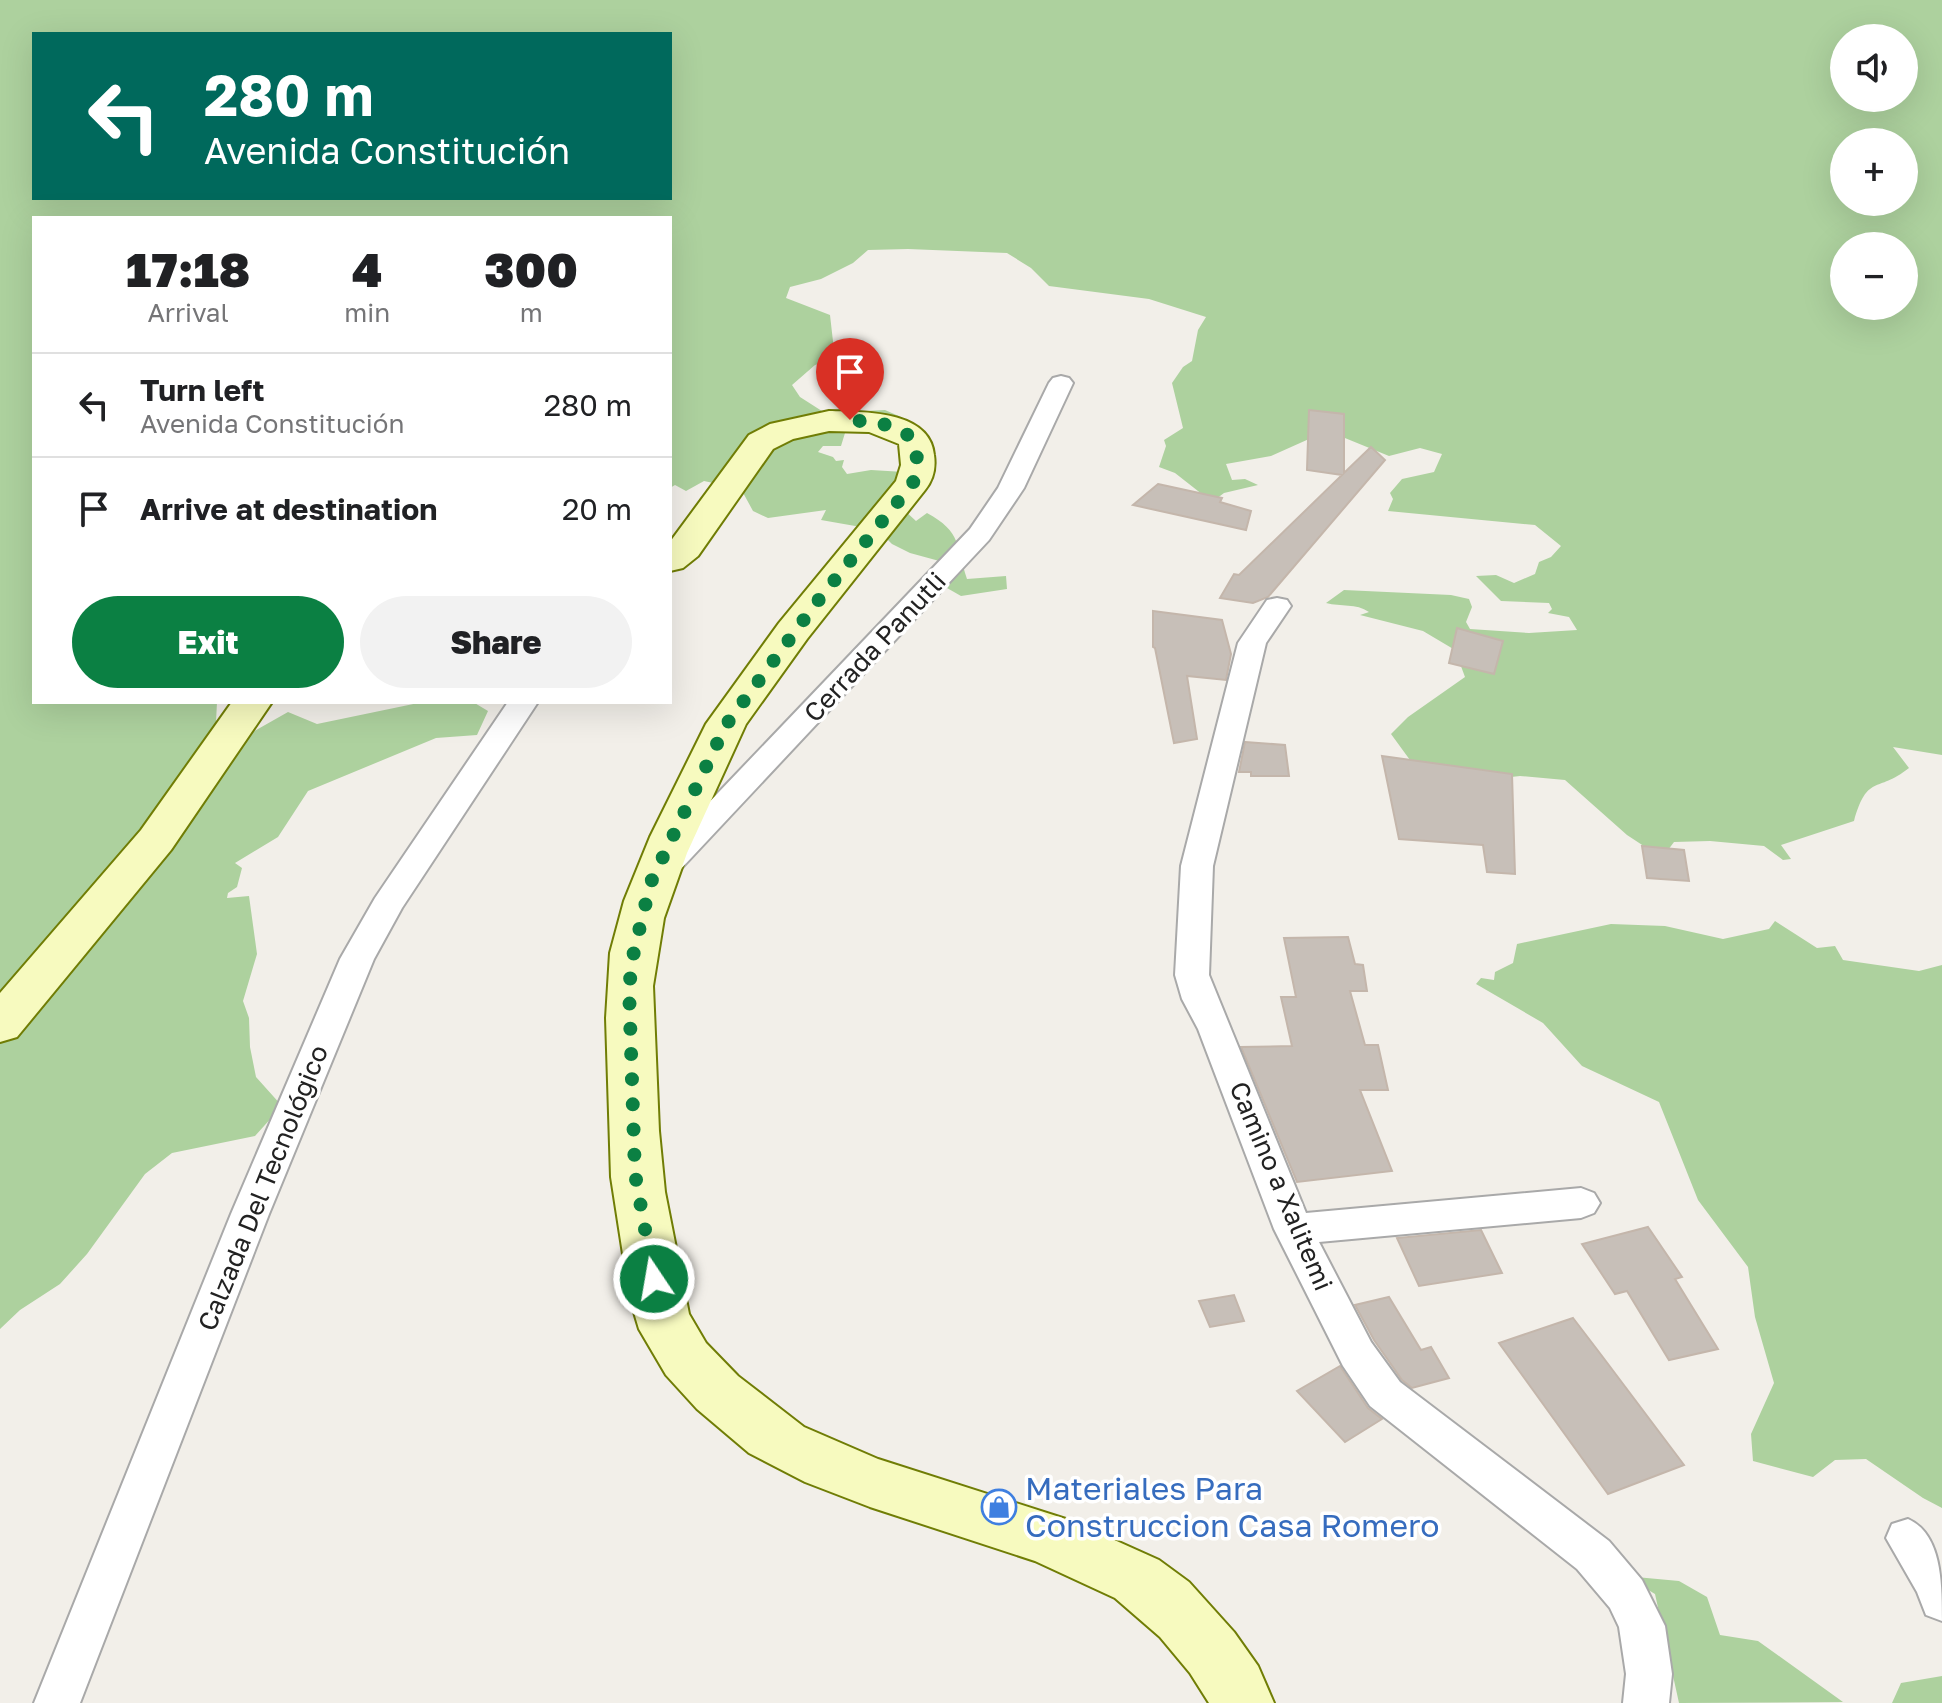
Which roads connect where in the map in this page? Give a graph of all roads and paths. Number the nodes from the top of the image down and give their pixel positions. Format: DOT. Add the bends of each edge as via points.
graph roads {
  1 [pos="1061,383"];
  2 [pos="672,558"];
  3 [pos="1277,606"];
  4 [pos="251,704"];
  5 [pos="522,704"];
  6 [pos="651,882"];
  7 [pos="0,1025"];
  8 [pos="1581,1203"];
  9 [pos="1293,1229"];
  10 [pos="1908,1538"];
  11 [pos="1942,1601"];
  12 [pos="57,1703"];
  13 [pos="1242,1703"];
  14 [pos="1646,1703"];
  1 -- 6 [label="street, Cerrada Panutli" via="1011,488 980,534"];
  2 -- 6 [label="main road" via="685,548 761,442 782,431 829,421 872,422 916,443 913,483 726,725"];
  3 -- 9 [label="street, Camino a Xalitemi" via="1252,643 1220,763 1197,866 1190,954 1199,999 1216,1029"];
  4 -- 7 [label="main road" via="156,840"];
  5 -- 12 [label="street, Calzada Del Tecnológico" via="357,959"];
  6 -- 13 [label="main road" via="629,987 635,1174 667,1331 686,1359 744,1418 838,1471 1014,1528 1140,1581 1217,1657"];
  8 -- 9 [label="street"];
  9 -- 14 [label="street, Camino a Xalitemi" via="1357,1354 1385,1394 1593,1555 1626,1594 1642,1626 1649,1674"];
  10 -- 11 [label="street"];
}
